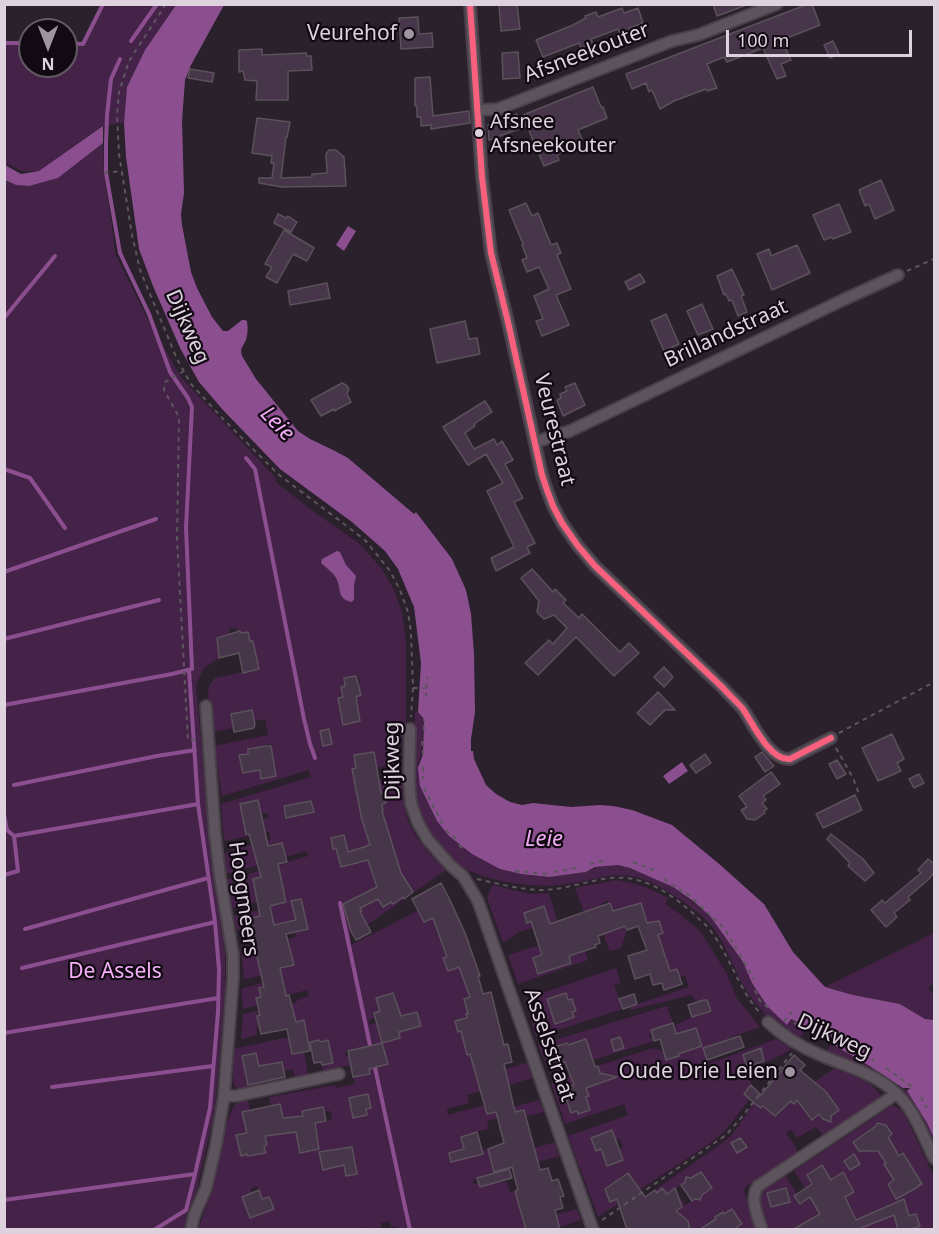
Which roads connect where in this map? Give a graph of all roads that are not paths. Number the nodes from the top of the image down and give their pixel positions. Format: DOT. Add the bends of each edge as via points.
graph roads {
  1 [pos="470,4"];
  2 [pos="777,4"];
  3 [pos="478,110"];
  4 [pos="898,275"];
  5 [pos="535,442"];
  6 [pos="206,706"];
  7 [pos="410,729"];
  8 [pos="831,738"];
  9 [pos="463,876"];
  10 [pos="772,1018"];
  11 [pos="339,1074"];
  12 [pos="896,1094"];
  13 [pos="224,1096"];
  14 [pos="934,1158"];
  15 [pos="591,1228"];
  16 [pos="191,1230"];
  17 [pos="762,1230"];
  1 -- 3 [label="street, Veurestraat"];
  2 -- 3 [label="street, Afsneekouter" via="498,109"];
  3 -- 5 [label="street, Veurestraat" via="491,253"];
  4 -- 5 [label="street, Brillandstraat" via="570,431"];
  5 -- 8 [label="street, Veurestraat" via="553,506 578,546 741,707 777,757 790,759"];
  6 -- 13 [label="street, Hoogmeers" via="215,834 233,955"];
  7 -- 9 [label="street, Dijkweg" via="411,804 428,840"];
  9 -- 15 [label="street, Asselsstraat" via="478,901"];
  10 -- 12 [label="street, Dijkweg" via="779,1033 875,1078"];
  11 -- 13 [label="street"];
  12 -- 14 [label="street, Dijkweg" via="910,1109"];
  12 -- 17 [label="street" via="758,1186 753,1193"];
  13 -- 16 [label="street, Hoogmeers" via="206,1188"];
}
